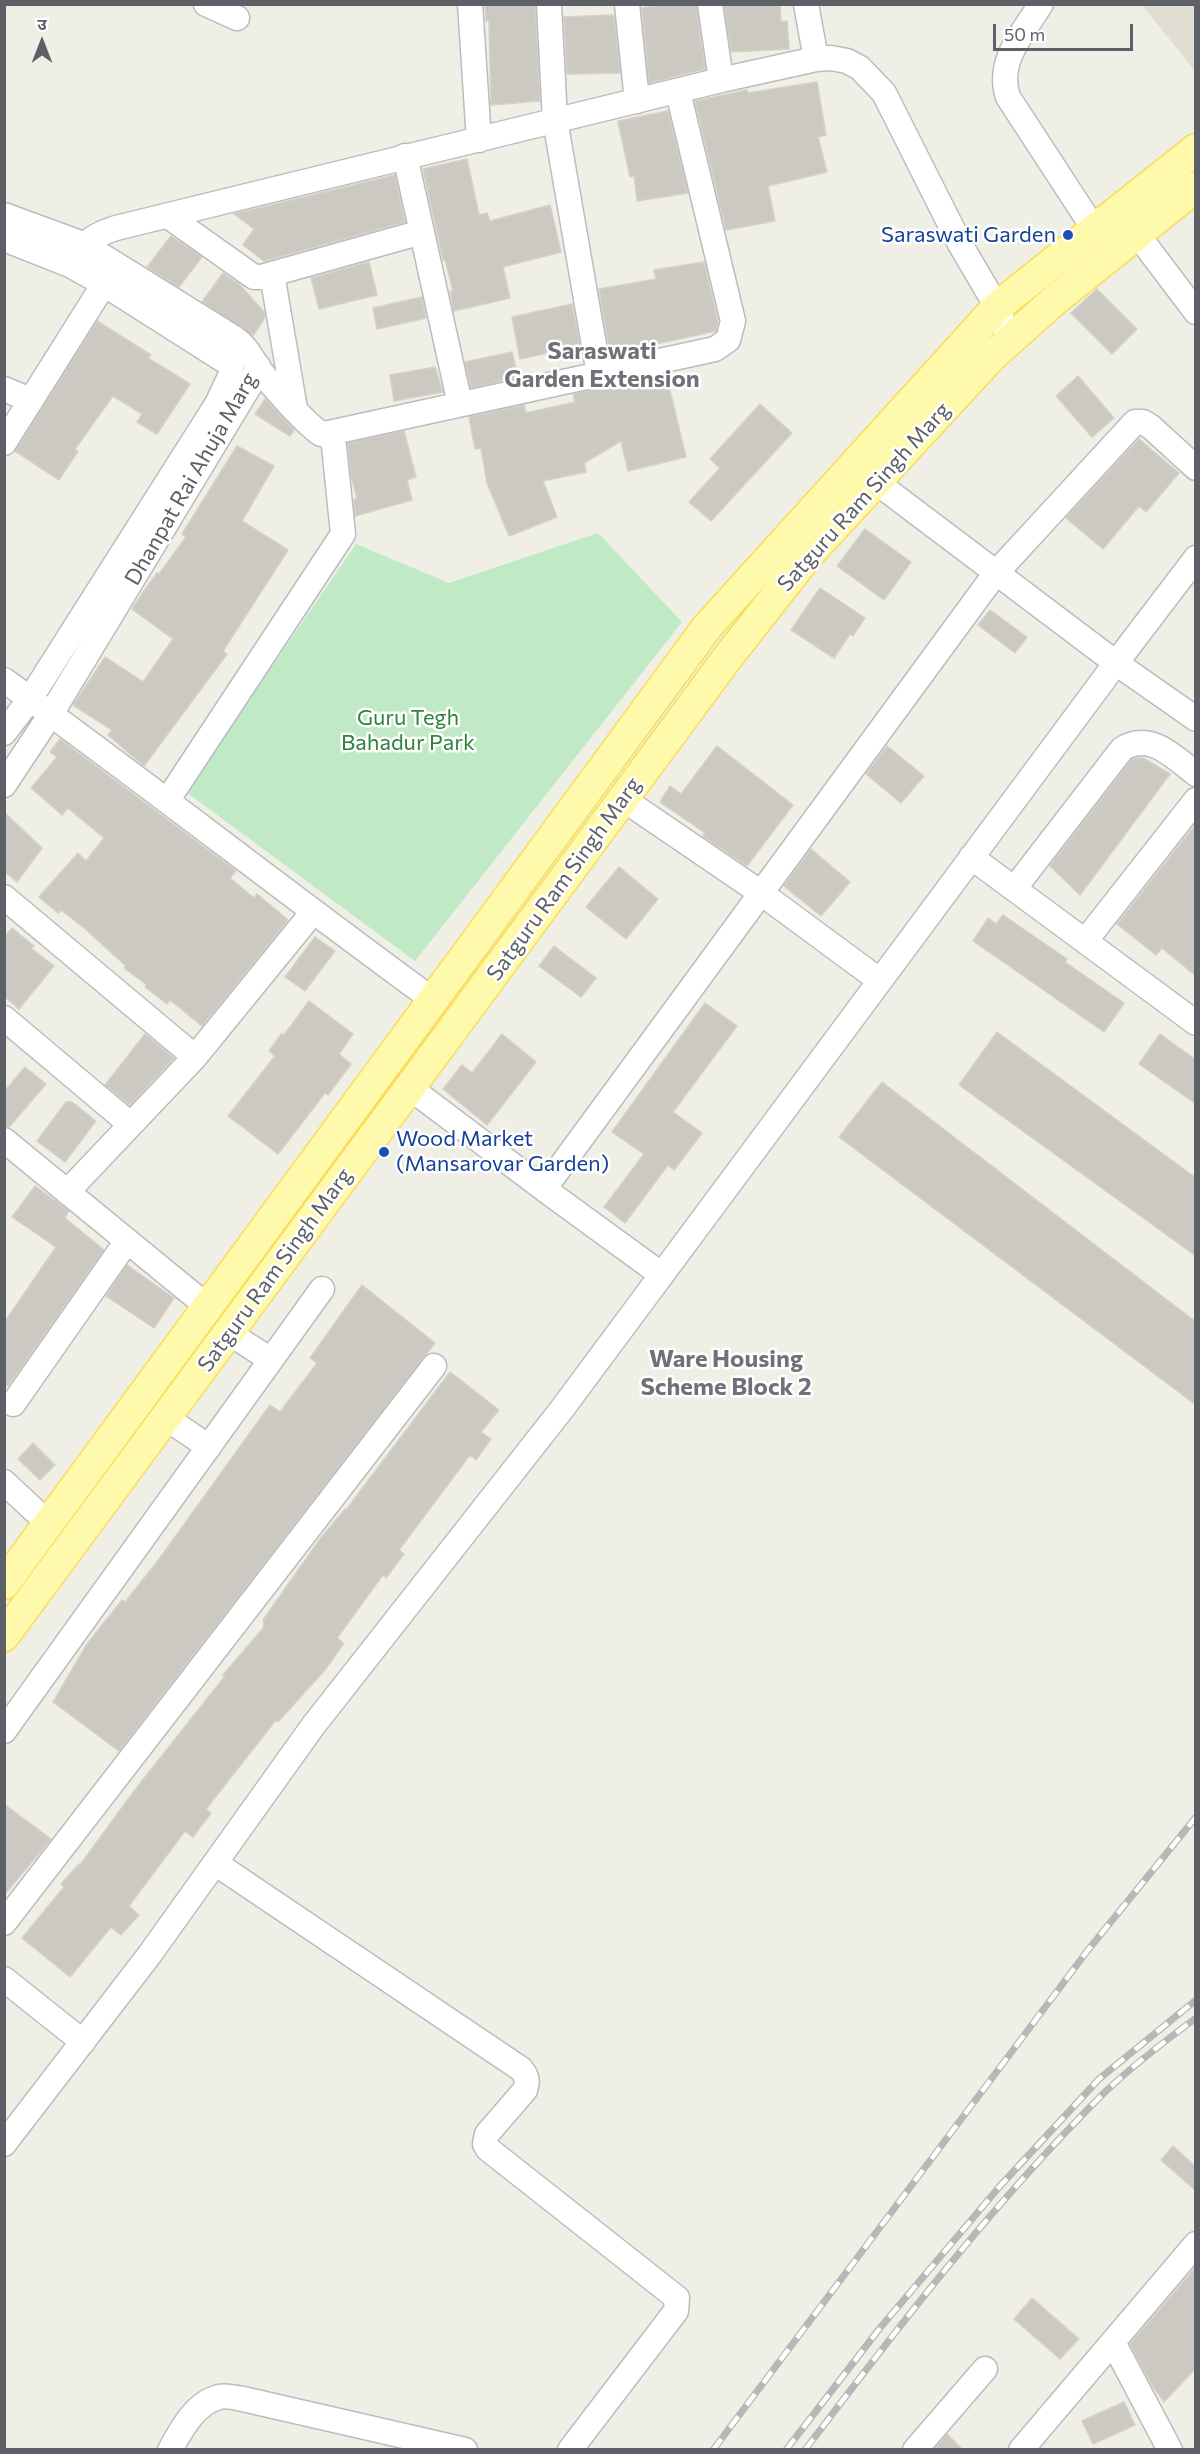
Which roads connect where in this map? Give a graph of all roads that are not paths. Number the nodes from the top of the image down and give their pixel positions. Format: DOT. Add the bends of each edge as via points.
graph roads {
  1 [pos="206,4"];
  2 [pos="470,4"];
  3 [pos="627,4"];
  4 [pos="710,4"];
  5 [pos="806,4"];
  6 [pos="1041,4"];
  7 [pos="555,5"];
  8 [pos="237,18"];
  9 [pos="816,59"];
  10 [pos="721,80"];
  11 [pos="678,92"];
  12 [pos="637,101"];
  13 [pos="555,120"];
  14 [pos="479,140"];
  15 [pos="1196,149"];
  16 [pos="405,156"];
  17 [pos="1196,187"];
  18 [pos="4,215"];
  19 [pos="168,216"];
  20 [pos="1094,229"];
  21 [pos="422,232"];
  22 [pos="1137,234"];
  23 [pos="4,239"];
  24 [pos="83,244"];
  25 [pos="70,265"];
  26 [pos="272,274"];
  27 [pos="105,284"];
  28 [pos="997,307"];
  29 [pos="1196,312"];
  30 [pos="1010,340"];
  31 [pos="258,366"];
  32 [pos="232,372"];
  33 [pos="599,374"];
  34 [pos="4,389"];
  35 [pos="30,400"];
  36 [pos="460,404"];
  37 [pos="295,409"];
  38 [pos="329,433"];
  39 [pos="4,442"];
  40 [pos="1196,468"];
  41 [pos="866,472"];
  42 [pos="1196,558"];
  43 [pos="995,574"];
  44 [pos="1116,663"];
  45 [pos="4,680"];
  46 [pos="30,699"];
  47 [pos="51,714"];
  48 [pos="1196,718"];
  49 [pos="4,733"];
  50 [pos="1196,774"];
  51 [pos="4,785"];
  52 [pos="623,799"];
  53 [pos="1196,800"];
  54 [pos="167,801"];
  55 [pos="971,857"];
  56 [pos="1014,889"];
  57 [pos="761,893"];
  58 [pos="4,897"];
  59 [pos="313,912"];
  60 [pos="1086,940"];
  61 [pos="879,980"];
  62 [pos="433,1000"];
  63 [pos="4,1018"];
  64 [pos="1196,1023"];
  65 [pos="195,1057"];
  66 [pos="410,1088"];
  67 [pos="130,1124"];
  68 [pos="4,1140"];
  69 [pos="544,1189"];
  70 [pos="68,1192"];
  71 [pos="127,1240"];
  72 [pos="662,1275"];
  73 [pos="322,1289"];
  74 [pos="208,1307"];
  75 [pos="229,1333"];
  76 [pos="271,1360"];
  77 [pos="434,1366"];
  78 [pos="13,1404"];
  79 [pos="166,1418"];
  80 [pos="209,1447"];
  81 [pos="4,1482"];
  82 [pos="49,1524"];
  83 [pos="4,1584"];
  84 [pos="4,1636"];
  85 [pos="4,1731"];
  86 [pos="215,1863"];
  87 [pos="4,1923"];
  88 [pos="4,1979"];
  89 [pos="83,2042"];
  90 [pos="4,2144"];
  91 [pos="1196,2244"];
  92 [pos="1113,2342"];
  93 [pos="984,2369"];
  94 [pos="170,2450"];
  95 [pos="465,2450"];
  96 [pos="570,2450"];
  97 [pos="915,2450"];
  98 [pos="1021,2450"];
  99 [pos="1170,2450"];
  1 -- 8 [label="street"];
  2 -- 14 [label="street"];
  3 -- 12 [label="street"];
  4 -- 10 [label="street"];
  5 -- 9 [label="street"];
  6 -- 20 [label="street" via="1011,51 1004,69 1004,86"];
  7 -- 13 [label="street"];
  9 -- 10 [label="street"];
  9 -- 28 [label="street" via="847,61 860,68 884,93 960,244"];
  10 -- 11 [label="street"];
  11 -- 12 [label="street"];
  11 -- 33 [label="street" via="733,321 732,332 715,349"];
  12 -- 13 [label="street"];
  13 -- 14 [label="street"];
  13 -- 33 [label="street"];
  14 -- 16 [label="street"];
  15 -- 20 [label="main road, Satguru Ram Singh Marg"];
  16 -- 19 [label="street"];
  16 -- 21 [label="street"];
  17 -- 22 [label="main road, Satguru Ram Singh Marg"];
  18 -- 24 [label="street, Dhanpat Rai Ahuja Marg"];
  19 -- 24 [label="street" via="100,233"];
  19 -- 26 [label="street" via="249,275"];
  20 -- 28 [label="main road, Satguru Ram Singh Marg"];
  21 -- 26 [label="street"];
  21 -- 36 [label="street"];
  22 -- 29 [label="street"];
  22 -- 30 [label="main road, Satguru Ram Singh Marg"];
  23 -- 25 [label="street, Dhanpat Rai Ahuja Marg"];
  24 -- 25 [label="street"];
  24 -- 31 [label="street, Dhanpat Rai Ahuja Marg" via="234,338 251,353"];
  25 -- 27 [label="street, Dhanpat Rai Ahuja Marg"];
  26 -- 37 [label="street"];
  27 -- 32 [label="street, Dhanpat Rai Ahuja Marg" via="230,364"];
  27 -- 35 [label="street"];
  28 -- 30 [label="street"];
  28 -- 41 [label="main road, Satguru Ram Singh Marg"];
  30 -- 41 [label="main road, Satguru Ram Singh Marg"];
  31 -- 32 [label="street"];
  31 -- 37 [label="street"];
  31 -- 47 [label="street, Dhanpat Rai Ahuja Marg"];
  32 -- 46 [label="street, Dhanpat Rai Ahuja Marg" via="216,404"];
  33 -- 36 [label="street"];
  34 -- 35 [label="street"];
  35 -- 39 [label="street"];
  36 -- 38 [label="street"];
  37 -- 38 [label="street" via="314,430"];
  38 -- 54 [label="street" via="334,446 343,534"];
  40 -- 43 [label="street" via="1151,427 1136,422"];
  41 -- 43 [label="street"];
  41 -- 52 [label="main road, Satguru Ram Singh Marg" via="809,554"];
  41 -- 62 [label="main road, Satguru Ram Singh Marg" via="707,627"];
  42 -- 44 [label="street"];
  43 -- 44 [label="street"];
  43 -- 57 [label="street"];
  44 -- 48 [label="street"];
  44 -- 55 [label="street"];
  45 -- 46 [label="street"];
  46 -- 47 [label="street"];
  46 -- 49 [label="street, Dhanpat Rai Ahuja Marg"];
  47 -- 51 [label="street, Dhanpat Rai Ahuja Marg"];
  47 -- 54 [label="street"];
  50 -- 56 [label="street" via="1150,743 1132,743 1122,749"];
  52 -- 57 [label="street"];
  52 -- 66 [label="main road, Satguru Ram Singh Marg"];
  53 -- 60 [label="street"];
  54 -- 59 [label="street"];
  55 -- 56 [label="street"];
  55 -- 61 [label="street"];
  56 -- 60 [label="street"];
  57 -- 61 [label="street"];
  57 -- 69 [label="street"];
  58 -- 65 [label="street"];
  59 -- 62 [label="street"];
  59 -- 65 [label="street"];
  60 -- 64 [label="street"];
  61 -- 72 [label="street"];
  62 -- 74 [label="main road, Satguru Ram Singh Marg"];
  63 -- 67 [label="street"];
  65 -- 67 [label="street"];
  66 -- 69 [label="street"];
  66 -- 75 [label="main road, Satguru Ram Singh Marg"];
  67 -- 70 [label="street"];
  68 -- 70 [label="street"];
  69 -- 72 [label="street"];
  70 -- 71 [label="street"];
  71 -- 74 [label="street"];
  71 -- 78 [label="street"];
  72 -- 86 [label="street" via="313,1726"];
  73 -- 76 [label="street"];
  74 -- 82 [label="main road, Satguru Ram Singh Marg"];
  75 -- 76 [label="street"];
  75 -- 79 [label="main road, Satguru Ram Singh Marg"];
  76 -- 80 [label="street"];
  77 -- 87 [label="street"];
  79 -- 80 [label="street"];
  79 -- 84 [label="main road, Satguru Ram Singh Marg"];
  80 -- 85 [label="street"];
  81 -- 82 [label="street"];
  82 -- 83 [label="main road, Satguru Ram Singh Marg"];
  86 -- 89 [label="street"];
  86 -- 96 [label="street" via="521,2069 526,2075 525,2090 487,2134 488,2149 677,2298 676,2311"];
  88 -- 89 [label="street"];
  89 -- 90 [label="street"];
  91 -- 92 [label="street"];
  92 -- 98 [label="street"];
  92 -- 99 [label="street"];
  93 -- 97 [label="street"];
  94 -- 95 [label="street" via="194,2414 219,2397"];
}
